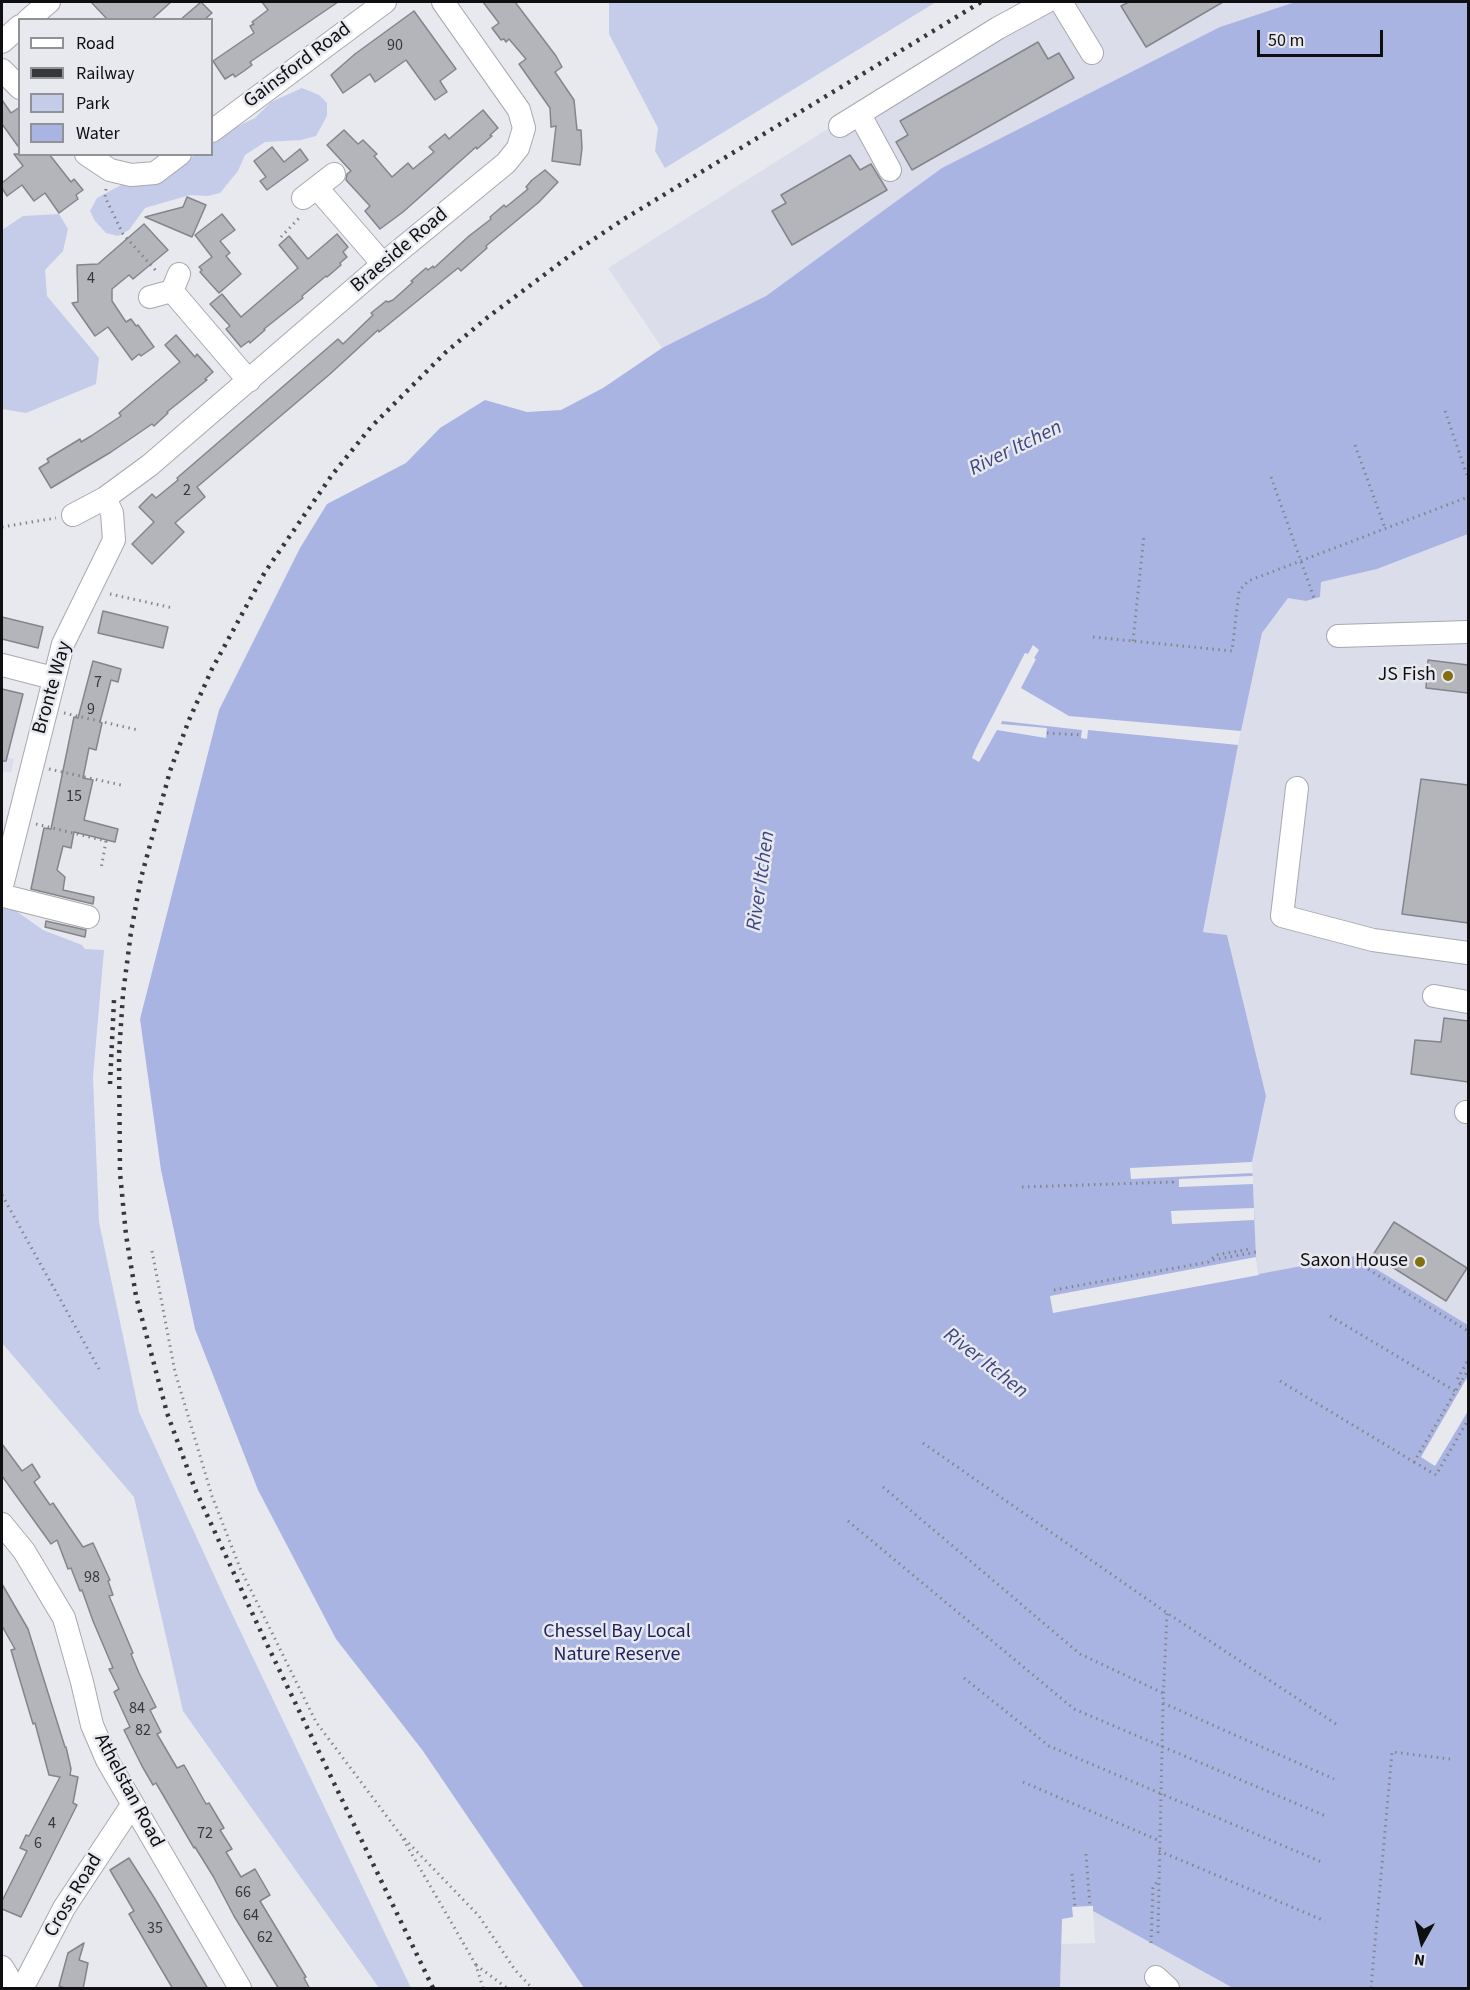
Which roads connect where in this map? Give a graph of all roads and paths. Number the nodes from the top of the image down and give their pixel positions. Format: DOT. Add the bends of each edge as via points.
graph roads {
  1 [pos="49,2"];
  2 [pos="385,2"];
  3 [pos="443,2"];
  4 [pos="1046,2"];
  5 [pos="1061,2"];
  6 [pos="30,18"];
  7 [pos="18,28"];
  8 [pos="2,42"];
  9 [pos="1092,52"];
  10 [pos="2,70"];
  11 [pos="18,86"];
  12 [pos="860,115"];
  13 [pos="840,126"];
  14 [pos="213,130"];
  15 [pos="89,156"];
  16 [pos="177,156"];
  17 [pos="110,170"];
  18 [pos="890,170"];
  19 [pos="318,186"];
  20 [pos="384,264"];
  21 [pos="175,283"];
  22 [pos="150,297"];
  23 [pos="249,381"];
  24 [pos="1445,411"];
  25 [pos="1355,445"];
  26 [pos="1271,477"];
  27 [pos="1468,478"];
  28 [pos="1468,497"];
  29 [pos="105,498"];
  30 [pos="74,515"];
  31 [pos="2,527"];
  32 [pos="1385,528"];
  33 [pos="1144,535"];
  34 [pos="1301,561"];
  35 [pos="117,596"];
  36 [pos="1314,598"];
  37 [pos="173,608"];
  38 [pos="1468,632"];
  39 [pos="1338,636"];
  40 [pos="1093,637"];
  41 [pos="1133,641"];
  42 [pos="2,665"];
  43 [pos="53,678"];
  44 [pos="45,708"];
  45 [pos="138,730"];
  46 [pos="1047,733"];
  47 [pos="1081,735"];
  48 [pos="31,765"];
  49 [pos="121,784"];
  50 [pos="1297,788"];
  51 [pos="17,820"];
  52 [pos="101,869"];
  53 [pos="2,886"];
  54 [pos="2,893"];
  55 [pos="88,917"];
  56 [pos="1468,953"];
  57 [pos="1434,996"];
  58 [pos="1468,1002"];
  59 [pos="1173,1177"];
  60 [pos="1022,1187"];
  61 [pos="2,1195"];
  62 [pos="1250,1249"];
  63 [pos="152,1251"];
  64 [pos="1256,1252"];
  65 [pos="1210,1260"];
  66 [pos="1358,1263"];
  67 [pos="1054,1290"];
  68 [pos="1330,1316"];
  69 [pos="1468,1331"];
  70 [pos="1468,1360"];
  71 [pos="99,1369"];
  72 [pos="1468,1370"];
  73 [pos="1280,1381"];
  74 [pos="1461,1383"];
  75 [pos="1455,1392"];
  76 [pos="1468,1420"];
  77 [pos="922,1443"];
  78 [pos="1414,1462"];
  79 [pos="883,1487"];
  80 [pos="848,1521"];
  81 [pos="2,1524"];
  82 [pos="1167,1612"];
  83 [pos="964,1678"];
  84 [pos="1164,1693"];
  85 [pos="1163,1703"];
  86 [pos="1336,1724"];
  87 [pos="1163,1747"];
  88 [pos="1450,1759"];
  89 [pos="1334,1779"];
  90 [pos="1023,1782"];
  91 [pos="1161,1793"];
  92 [pos="132,1804"];
  93 [pos="1328,1817"];
  94 [pos="400,1834"];
  95 [pos="1160,1841"];
  96 [pos="1159,1851"];
  97 [pos="1086,1854"];
  98 [pos="1324,1863"];
  99 [pos="1072,1874"];
  100 [pos="1159,1879"];
  101 [pos="1090,1906"];
  102 [pos="1075,1907"];
  103 [pos="1325,1921"];
  104 [pos="1158,1933"];
  105 [pos="1151,1943"];
  106 [pos="476,1965"];
  107 [pos="2,1968"];
  108 [pos="12,1989"];
  109 [pos="19,1989"];
  110 [pos="240,1989"];
  111 [pos="483,1989"];
  112 [pos="507,1989"];
  113 [pos="532,1989"];
  114 [pos="1371,1989"];
  1 -- 6 [label="street"];
  2 -- 14 [label="street, Gainsford Road"];
  3 -- 20 [label="street, Braeside Road" via="519,110 524,128 519,148 506,163"];
  4 -- 12 [label="street"];
  5 -- 9 [label="street"];
  7 -- 8 [label="street"];
  10 -- 11 [label="street"];
  12 -- 13 [label="street"];
  12 -- 18 [label="street"];
  15 -- 17 [label="street"];
  16 -- 17 [label="street" via="155,173 131,175"];
  17 -- 21 [label="path" via="105,197 123,234 164,280"];
  19 -- 20 [label="street"];
  20 -- 23 [label="street, Braeside Road"];
  21 -- 22 [label="street"];
  21 -- 23 [label="street"];
  23 -- 29 [label="street, Braeside Road"];
  24 -- 27 [label="path"];
  25 -- 32 [label="path"];
  26 -- 34 [label="path"];
  28 -- 32 [label="path"];
  29 -- 30 [label="street, Braeside Road"];
  29 -- 43 [label="street, Bronte Way" via="112,513 114,540 63,644"];
  30 -- 31 [label="path"];
  32 -- 34 [label="path"];
  33 -- 41 [label="path"];
  34 -- 36 [label="path"];
  34 -- 41 [label="path" via="1248,581 1239,591 1232,651"];
  35 -- 37 [label="path"];
  38 -- 39 [label="street"];
  40 -- 41 [label="path"];
  42 -- 43 [label="street"];
  43 -- 44 [label="street, Bronte Way"];
  44 -- 45 [label="path"];
  44 -- 48 [label="street, Bronte Way"];
  46 -- 47 [label="path"];
  48 -- 49 [label="path"];
  48 -- 51 [label="street, Bronte Way"];
  50 -- 56 [label="street" via="1282,916 1373,940"];
  51 -- 52 [label="path" via="106,841"];
  51 -- 53 [label="street, Bronte Way"];
  54 -- 55 [label="street"];
  57 -- 58 [label="street"];
  59 -- 60 [label="path" via="1173,1182"];
  61 -- 71 [label="path"];
  62 -- 65 [label="path"];
  63 -- 94 [label="path" via="175,1371 212,1496 240,1568 316,1722"];
  64 -- 65 [label="path"];
  65 -- 67 [label="path"];
  66 -- 69 [label="path"];
  68 -- 75 [label="path"];
  70 -- 74 [label="path" via="1457,1380"];
  72 -- 74 [label="path"];
  73 -- 78 [label="path"];
  74 -- 75 [label="path"];
  75 -- 78 [label="path"];
  76 -- 78 [label="path" via="1436,1475"];
  77 -- 82 [label="path"];
  79 -- 84 [label="path" via="1080,1654"];
  80 -- 87 [label="path" via="1074,1709"];
  81 -- 92 [label="street, Athelstan Road" via="24,1551 64,1618 92,1725"];
  82 -- 84 [label="path"];
  82 -- 86 [label="path"];
  83 -- 91 [label="path" via="1049,1746"];
  84 -- 85 [label="path"];
  85 -- 87 [label="path"];
  85 -- 89 [label="path"];
  87 -- 91 [label="path"];
  87 -- 93 [label="path"];
  88 -- 114 [label="path" via="1392,1752"];
  90 -- 95 [label="path"];
  91 -- 95 [label="path"];
  91 -- 98 [label="path"];
  92 -- 109 [label="street, Cross Road" via="64,1908"];
  92 -- 110 [label="street, Athelstan Road"];
  94 -- 106 [label="path"];
  94 -- 113 [label="path" via="479,1916"];
  95 -- 96 [label="path"];
  96 -- 100 [label="path"];
  96 -- 103 [label="path"];
  97 -- 101 [label="path"];
  99 -- 102 [label="path"];
  100 -- 104 [label="path"];
  100 -- 105 [label="path" via="1153,1888"];
  106 -- 111 [label="path"];
  106 -- 112 [label="path"];
  107 -- 108 [label="street"];
}
